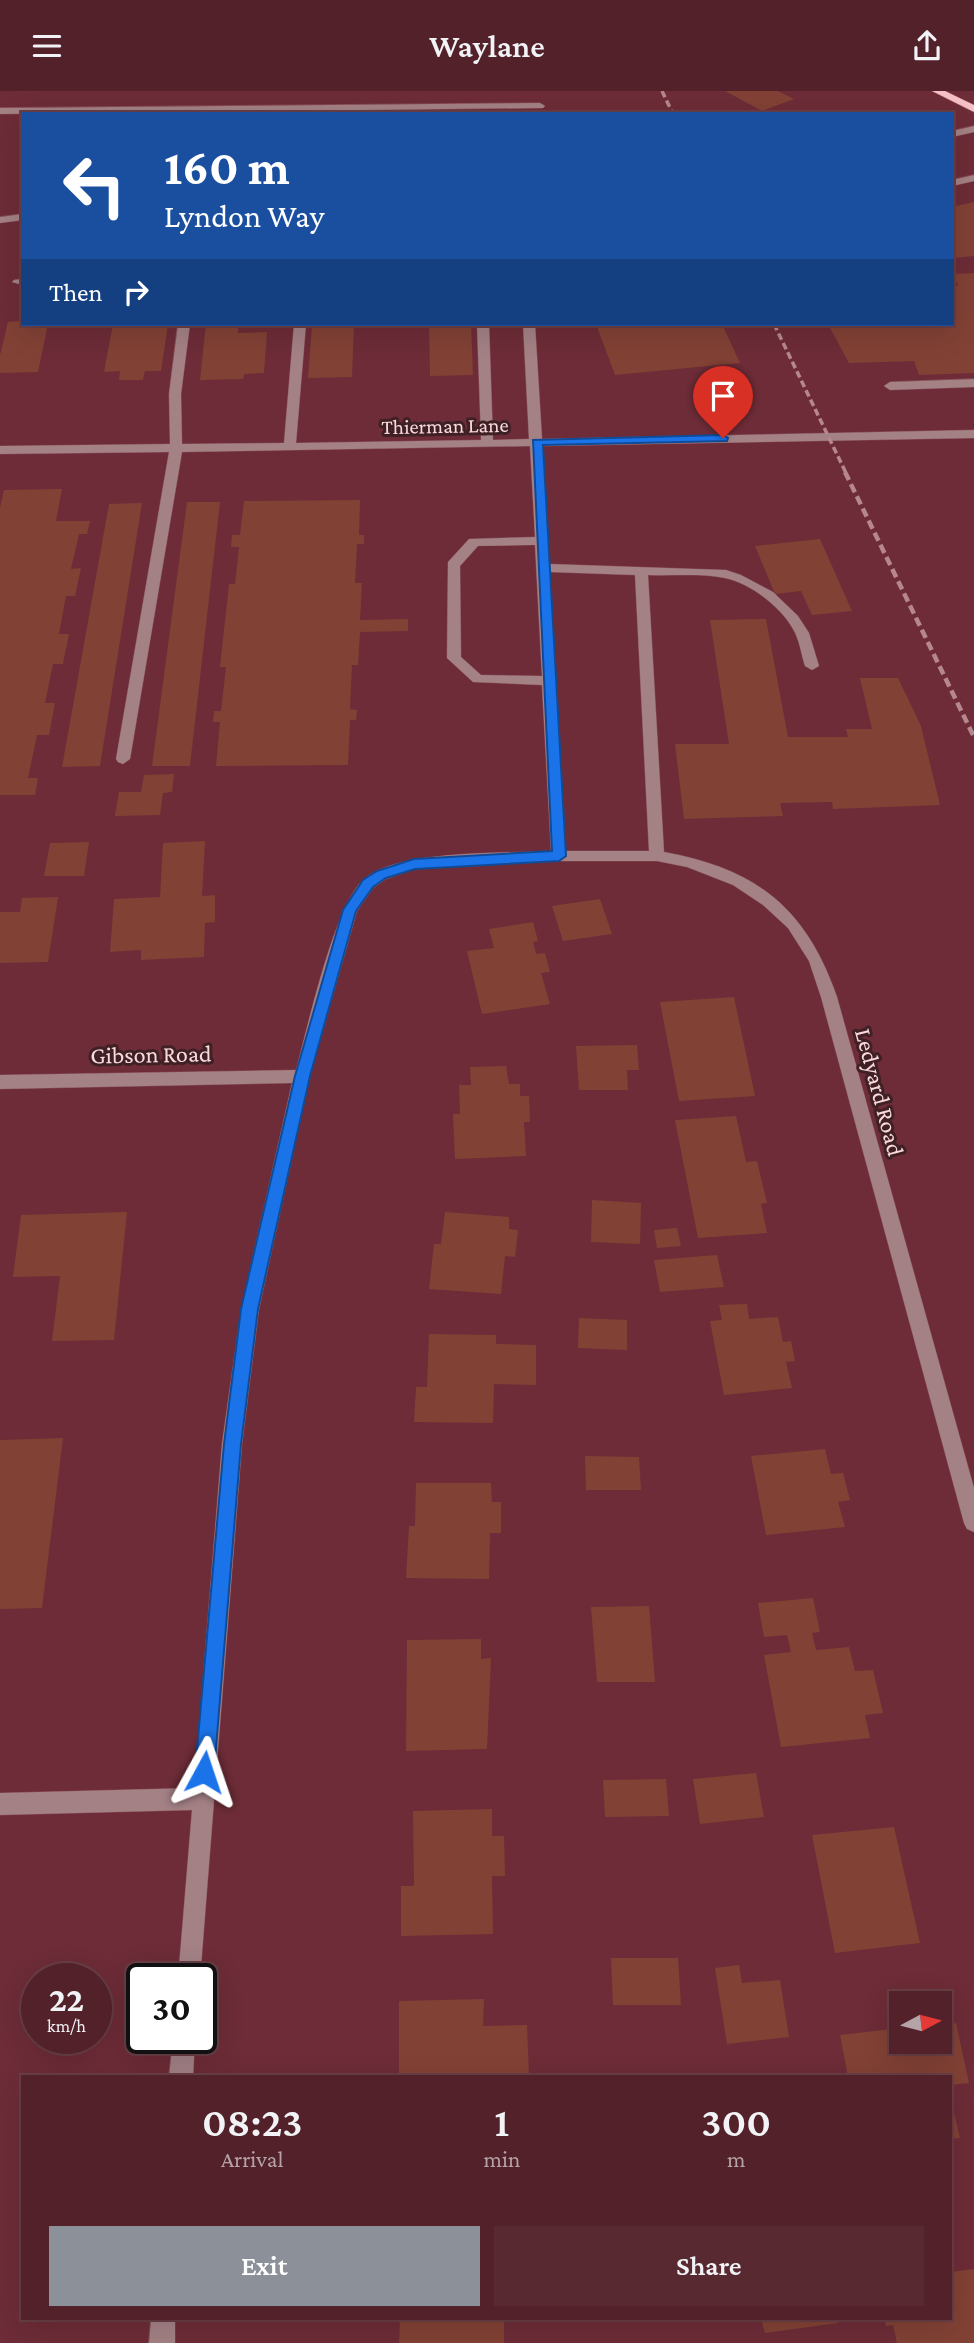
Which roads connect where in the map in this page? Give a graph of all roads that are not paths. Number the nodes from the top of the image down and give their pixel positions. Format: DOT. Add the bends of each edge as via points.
graph roads {
  1 [pos="542,91"];
  2 [pos="946,92"];
  3 [pos="974,109"];
  4 [pos="540,110"];
  5 [pos="0,111"];
  6 [pos="307,111"];
  7 [pos="88,112"];
  8 [pos="974,129"];
  9 [pos="955,134"];
  10 [pos="974,145"];
  11 [pos="974,178"];
  12 [pos="954,183"];
  13 [pos="21,217"];
  14 [pos="0,220"];
  15 [pos="184,326"];
  16 [pos="300,326"];
  17 [pos="483,326"];
  18 [pos="529,326"];
  19 [pos="974,383"];
  20 [pos="890,386"];
  21 [pos="974,434"];
  22 [pos="537,442"];
  23 [pos="487,445"];
  24 [pos="290,447"];
  25 [pos="176,448"];
  26 [pos="0,450"];
  27 [pos="542,541"];
  28 [pos="544,568"];
  29 [pos="641,571"];
  30 [pos="812,666"];
  31 [pos="550,681"];
  32 [pos="123,758"];
  33 [pos="559,856"];
  34 [pos="657,856"];
  35 [pos="302,1076"];
  36 [pos="0,1082"];
  37 [pos="974,1523"];
  38 [pos="202,1799"];
  39 [pos="0,1804"];
  40 [pos="189,1963"];
  41 [pos="183,2054"];
  42 [pos="181,2075"];
  43 [pos="163,2320"];
  44 [pos="162,2343"];
  1 -- 4 [label="street"];
  2 -- 3 [label="main road"];
  4 -- 6 [label="street"];
  5 -- 7 [label="street"];
  6 -- 7 [label="street"];
  8 -- 9 [label="street"];
  9 -- 10 [label="street"];
  11 -- 12 [label="street"];
  13 -- 14 [label="street"];
  15 -- 25 [label="street"];
  16 -- 24 [label="street"];
  17 -- 23 [label="street"];
  18 -- 22 [label="street"];
  19 -- 20 [label="street"];
  21 -- 22 [label="street, Thierman Lane"];
  22 -- 23 [label="street, Thierman Lane"];
  22 -- 27 [label="street"];
  23 -- 24 [label="street, Thierman Lane"];
  24 -- 25 [label="street, Thierman Lane"];
  25 -- 26 [label="street, Thierman Lane"];
  25 -- 32 [label="street"];
  27 -- 28 [label="street"];
  27 -- 31 [label="street" via="474,541 453,565 454,658 478,679"];
  28 -- 29 [label="street"];
  28 -- 31 [label="street"];
  29 -- 30 [label="street" via="726,575 750,582 778,603 800,630"];
  29 -- 34 [label="street"];
  31 -- 33 [label="street"];
  33 -- 34 [label="street, Ledyard Road"];
  33 -- 35 [label="street, Ledyard Road" via="414,864 368,884 350,910"];
  34 -- 37 [label="street, Ledyard Road" via="690,862 738,881 793,924 816,960"];
  35 -- 36 [label="street, Gibson Road"];
  35 -- 38 [label="street, Ledyard Road" via="250,1309 232,1444"];
  38 -- 39 [label="street"];
  38 -- 40 [label="street, Ledyard Road"];
  41 -- 42 [label="street"];
  43 -- 44 [label="street"];
}
